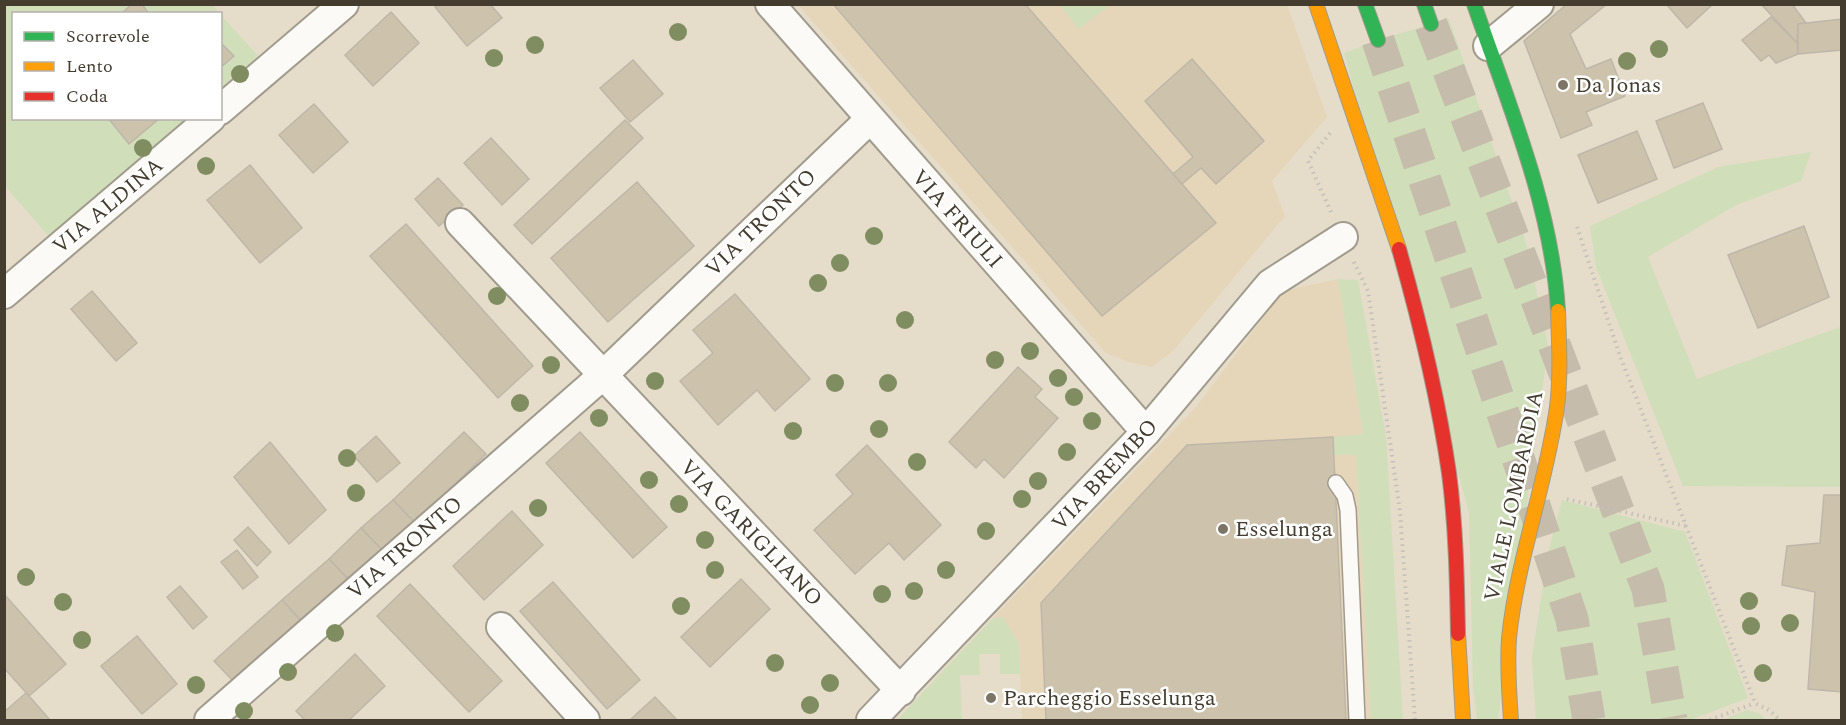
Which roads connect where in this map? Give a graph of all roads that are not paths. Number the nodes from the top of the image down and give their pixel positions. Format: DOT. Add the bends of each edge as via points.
graph roads {
  1 [pos="344,4"];
  2 [pos="770,4"];
  3 [pos="1316,4"];
  4 [pos="1365,4"];
  5 [pos="1424,4"];
  6 [pos="1474,4"];
  7 [pos="1539,4"];
  8 [pos="1431,24"];
  9 [pos="1378,40"];
  10 [pos="1488,46"];
  11 [pos="222,108"];
  12 [pos="209,120"];
  13 [pos="869,120"];
  14 [pos="459,223"];
  15 [pos="1343,237"];
  16 [pos="4,294"];
  17 [pos="602,376"];
  18 [pos="1146,432"];
  19 [pos="1336,483"];
  20 [pos="501,627"];
  21 [pos="901,691"];
  22 [pos="209,720"];
  23 [pos="585,720"];
  24 [pos="871,720"];
  25 [pos="1357,720"];
  26 [pos="1463,720"];
  27 [pos="1510,720"];
  1 -- 11 [label="street"];
  2 -- 13 [label="street, VIA FRIULI"];
  3 -- 26 [label="main road" via="1412,293 1440,422 1454,532"];
  4 -- 9 [label="main road"];
  5 -- 8 [label="main road"];
  6 -- 10 [label="main road, VIALE LOMBARDIA"];
  7 -- 10 [label="street"];
  10 -- 27 [label="main road, VIALE LOMBARDIA" via="1538,196 1557,293 1560,342 1558,393 1507,640"];
  12 -- 16 [label="street, VIA ALDINA"];
  13 -- 17 [label="street, VIA TRONTO"];
  13 -- 18 [label="street, VIA FRIULI"];
  14 -- 17 [label="street"];
  15 -- 18 [label="street, VIA BREMBO" via="1270,284"];
  17 -- 21 [label="street, VIA GARIGLIANO"];
  17 -- 22 [label="street, VIA TRONTO"];
  18 -- 21 [label="street, VIA BREMBO"];
  19 -- 25 [label="lane" via="1348,510"];
  20 -- 23 [label="street"];
  21 -- 24 [label="street, VIA BREMBO"];
}
